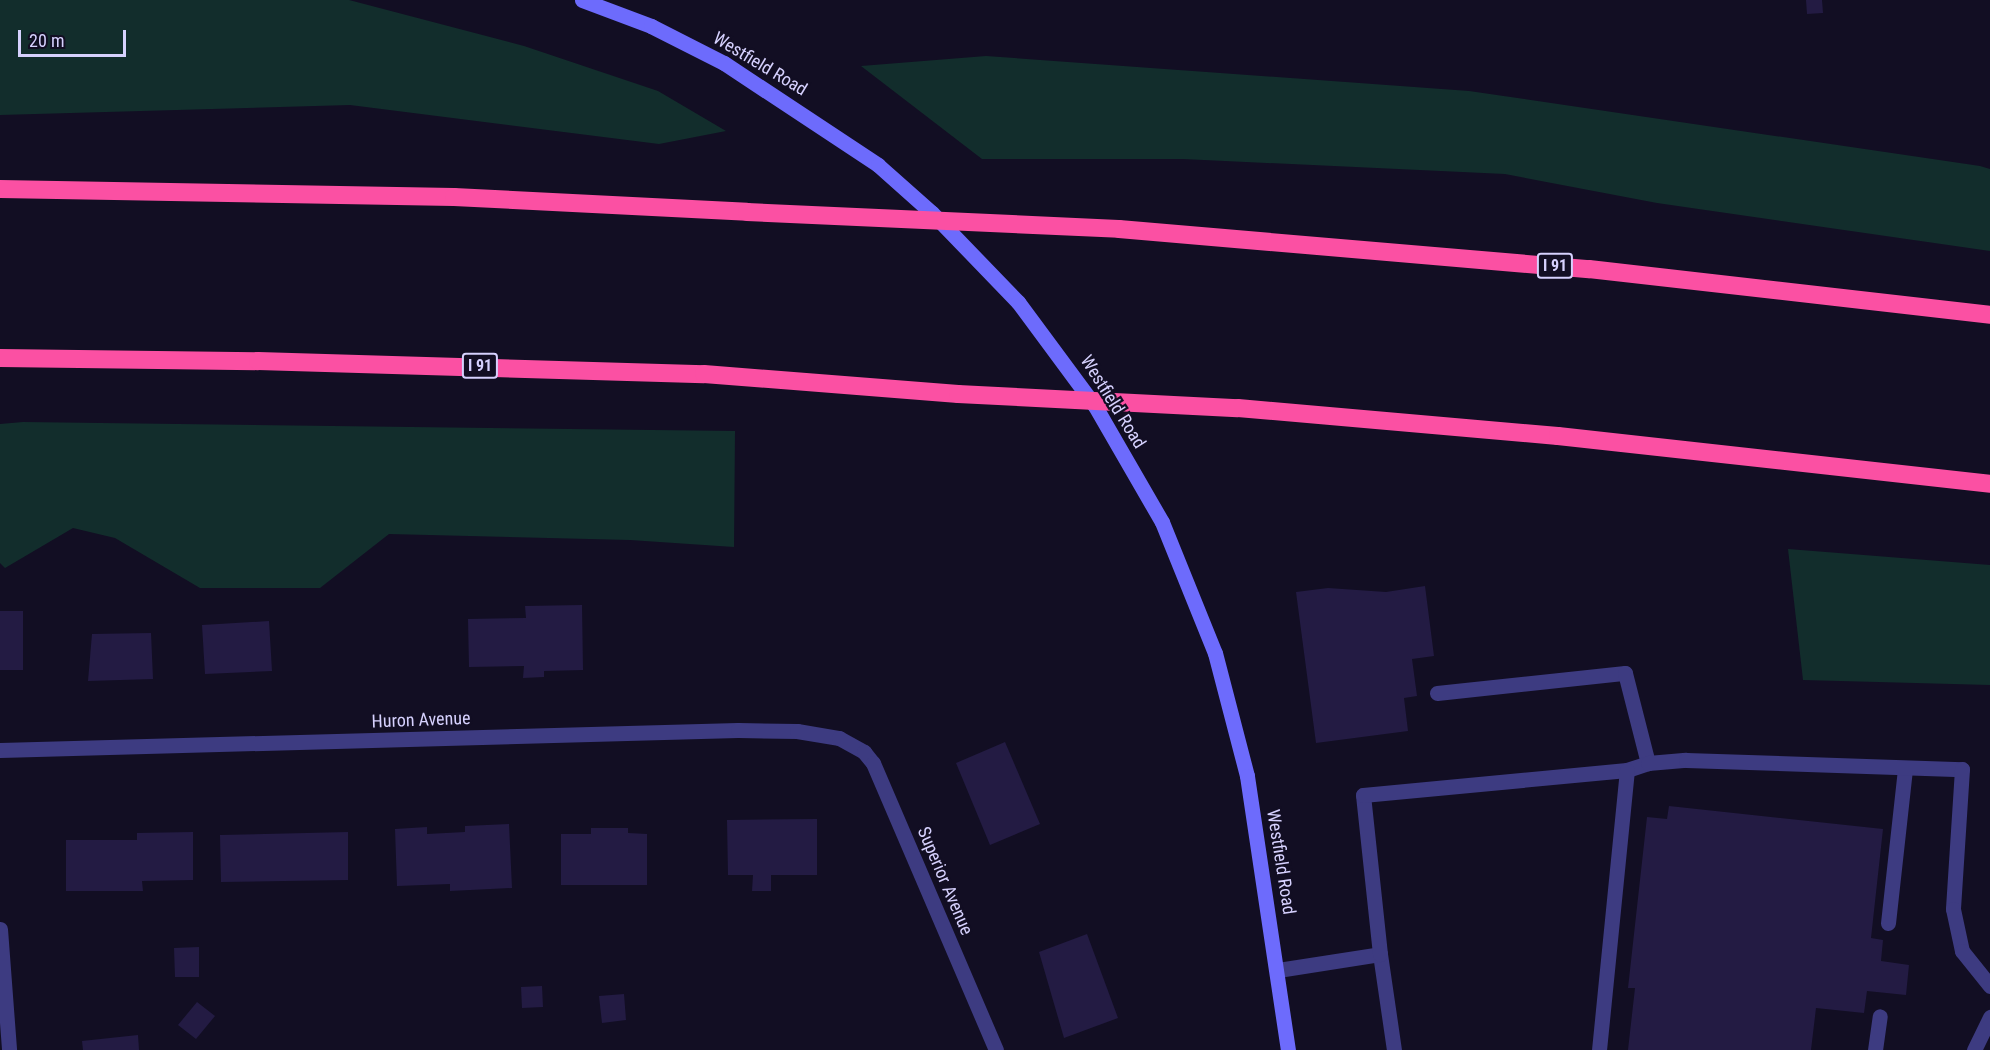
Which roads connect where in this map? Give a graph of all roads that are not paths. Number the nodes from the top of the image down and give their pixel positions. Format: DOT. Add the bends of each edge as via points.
graph roads {
  1 [pos="582,0"];
  2 [pos="0,189"];
  3 [pos="1990,315"];
  4 [pos="0,358"];
  5 [pos="1990,484"];
  6 [pos="1437,693"];
  7 [pos="842,739"];
  8 [pos="0,750"];
  9 [pos="1648,763"];
  10 [pos="1905,768"];
  11 [pos="1627,770"];
  12 [pos="1888,923"];
  13 [pos="0,929"];
  14 [pos="1380,954"];
  15 [pos="1278,970"];
  16 [pos="1990,986"];
  17 [pos="1880,1016"];
  18 [pos="1990,1017"];
  19 [pos="9,1050"];
  20 [pos="996,1050"];
  21 [pos="1288,1050"];
  22 [pos="1394,1050"];
  23 [pos="1599,1050"];
  24 [pos="1875,1050"];
  25 [pos="1974,1050"];
  1 -- 15 [label="main road, Westfield Road" via="651,26 724,63 854,147 949,230 1018,302 1059,354 1095,406 1162,522 1204,624 1233,713 1247,777"];
  2 -- 3 [label="highway, I 91, bridge" via="454,197 1119,229 1589,269"];
  4 -- 5 [label="highway, I 91, bridge" via="680,373 958,394 1238,408 1558,436"];
  6 -- 9 [label="street" via="1625,673"];
  7 -- 8 [label="street, Huron Avenue" via="811,732 738,729"];
  7 -- 20 [label="street, Superior Avenue" via="864,752 873,763"];
  9 -- 10 [label="street" via="1686,760"];
  9 -- 11 [label="street"];
  10 -- 12 [label="street"];
  10 -- 16 [label="street" via="1962,769 1953,909 1962,951"];
  11 -- 14 [label="street" via="1363,795"];
  11 -- 23 [label="street"];
  13 -- 19 [label="street"];
  14 -- 15 [label="street"];
  14 -- 22 [label="street"];
  15 -- 21 [label="main road, Westfield Road"];
  17 -- 24 [label="street"];
  18 -- 25 [label="street"];
}
